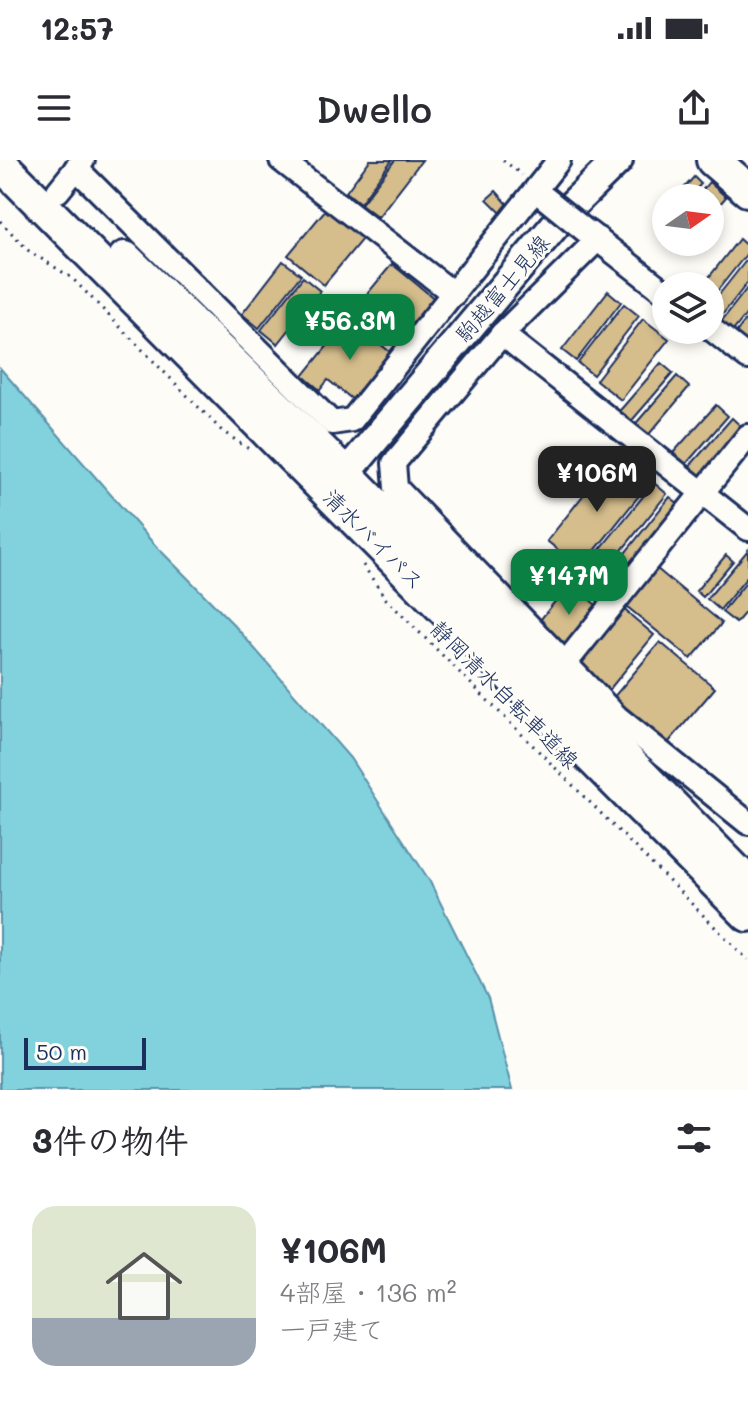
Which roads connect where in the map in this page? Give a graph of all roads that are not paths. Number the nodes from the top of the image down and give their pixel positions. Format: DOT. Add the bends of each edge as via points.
graph roads {
  1 [pos="26,160"];
  2 [pos="281,160"];
  3 [pos="559,160"];
  4 [pos="618,160"];
  5 [pos="713,160"];
  6 [pos="0,163"];
  7 [pos="72,173"];
  8 [pos="748,190"];
  9 [pos="539,192"];
  10 [pos="592,236"];
  11 [pos="652,282"];
  12 [pos="454,294"];
  13 [pos="502,334"];
  14 [pos="724,339"];
  15 [pos="748,358"];
  16 [pos="748,436"];
  17 [pos="338,484"];
  18 [pos="703,493"];
  19 [pos="748,529"];
  20 [pos="564,665"];
  21 [pos="748,823"];
  22 [pos="748,883"];
  23 [pos="748,915"];
  1 -- 7 [label="highway, 清水バイパス"];
  2 -- 12 [label="street"];
  3 -- 9 [label="street"];
  4 -- 17 [label="main road, 駒越富士見線" via="572,205"];
  5 -- 8 [label="highway"];
  6 -- 17 [label="highway, 清水バイパス"];
  7 -- 12 [label="street" via="332,423 352,420"];
  7 -- 17 [label="highway, 清水バイパス"];
  9 -- 10 [label="street, bridge"];
  9 -- 12 [label="street"];
  10 -- 11 [label="street"];
  10 -- 13 [label="street"];
  13 -- 18 [label="street"];
  13 -- 20 [label="street" via="394,463 396,488"];
  14 -- 15 [label="street"];
  16 -- 18 [label="street"];
  17 -- 22 [label="highway, 清水バイパス"];
  17 -- 23 [label="highway, 清水バイパス"];
  18 -- 19 [label="street"];
  18 -- 20 [label="street"];
  20 -- 21 [label="street" via="617,717"];
}
